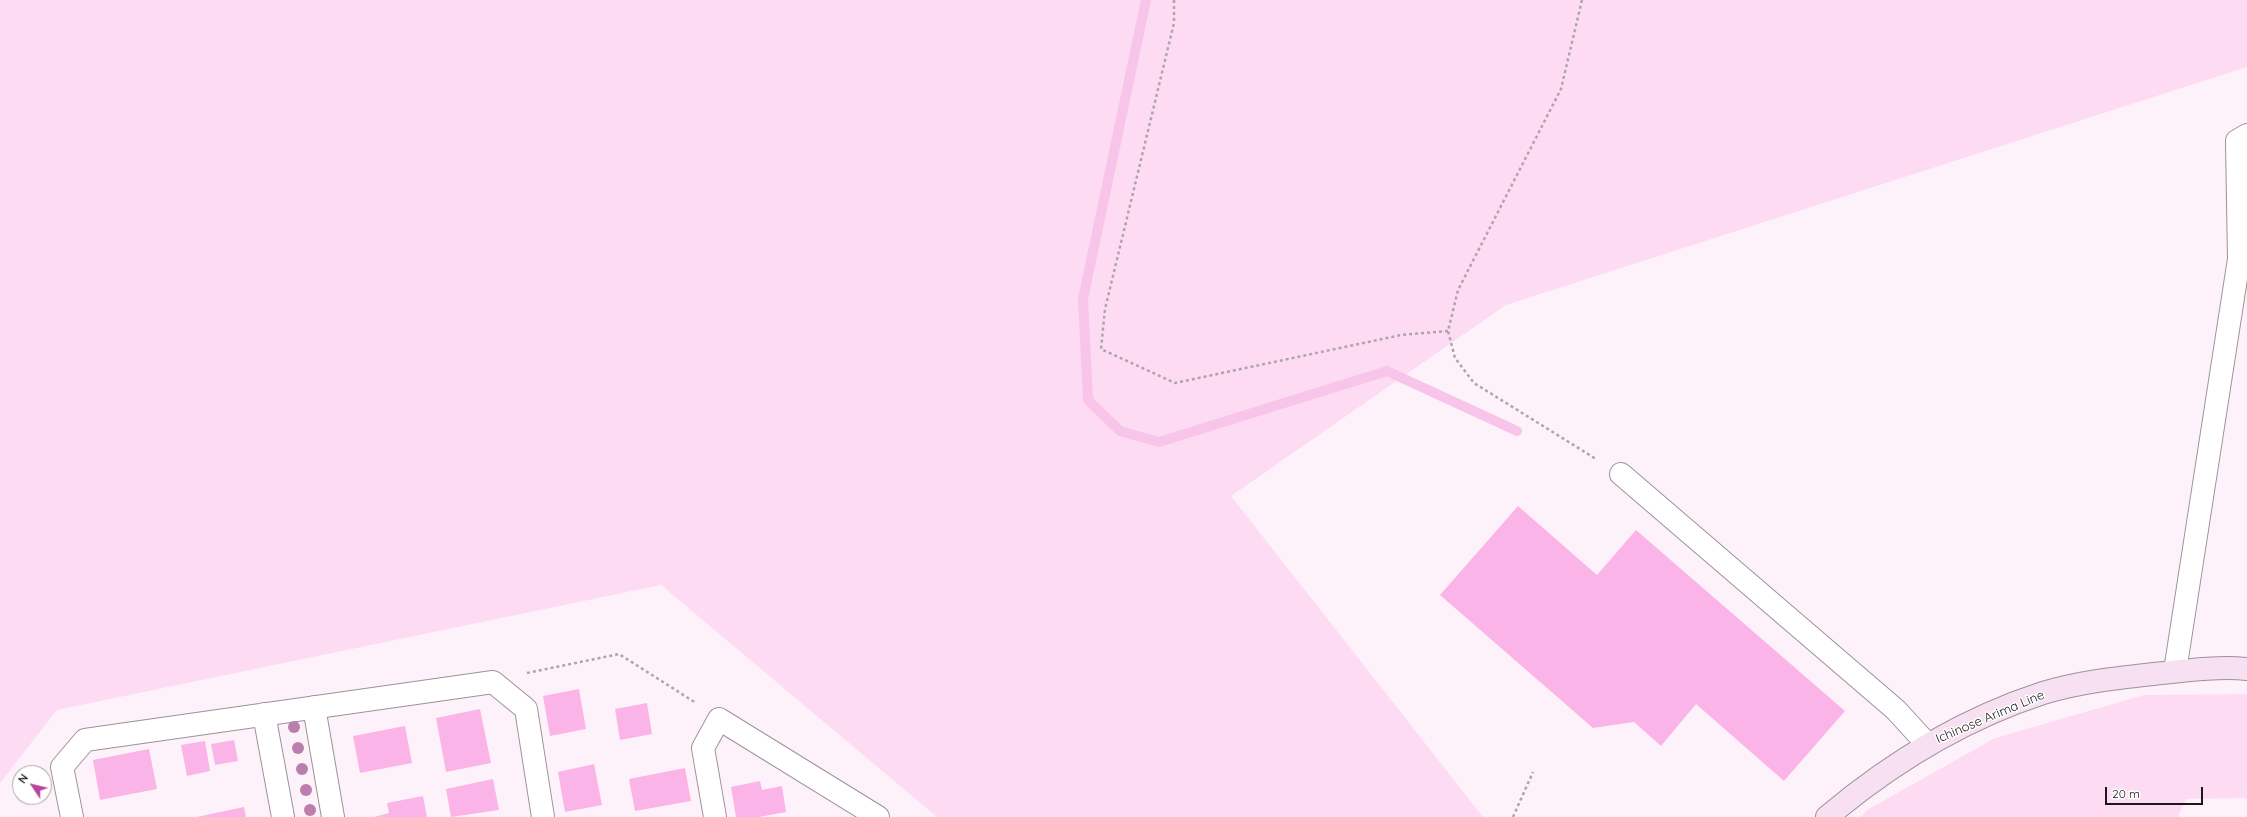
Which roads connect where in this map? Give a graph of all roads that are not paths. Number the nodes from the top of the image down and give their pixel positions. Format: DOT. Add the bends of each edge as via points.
graph roads {
  1 [pos="2247,135"];
  2 [pos="1621,474"];
  3 [pos="2247,669"];
  4 [pos="2175,671"];
  5 [pos="314,707"];
  6 [pos="264,714"];
  7 [pos="1927,744"];
  8 [pos="72,817"];
  9 [pos="283,817"];
  10 [pos="333,817"];
  11 [pos="543,817"];
  12 [pos="715,817"];
  13 [pos="878,817"];
  14 [pos="1827,817"];
  1 -- 4 [label="street" via="2237,141 2239,259"];
  2 -- 7 [label="street" via="1896,710"];
  3 -- 4 [label="main road, Ichinose Arima Line"];
  4 -- 7 [label="main road, Ichinose Arima Line" via="2108,679 2044,693 1985,716"];
  5 -- 6 [label="street"];
  5 -- 10 [label="street"];
  5 -- 11 [label="street" via="493,682 526,709"];
  6 -- 8 [label="street" via="85,740 62,767"];
  6 -- 9 [label="street"];
  7 -- 14 [label="main road, Ichinose Arima Line" via="1865,785"];
  12 -- 13 [label="street" via="703,748 719,719"];
}
